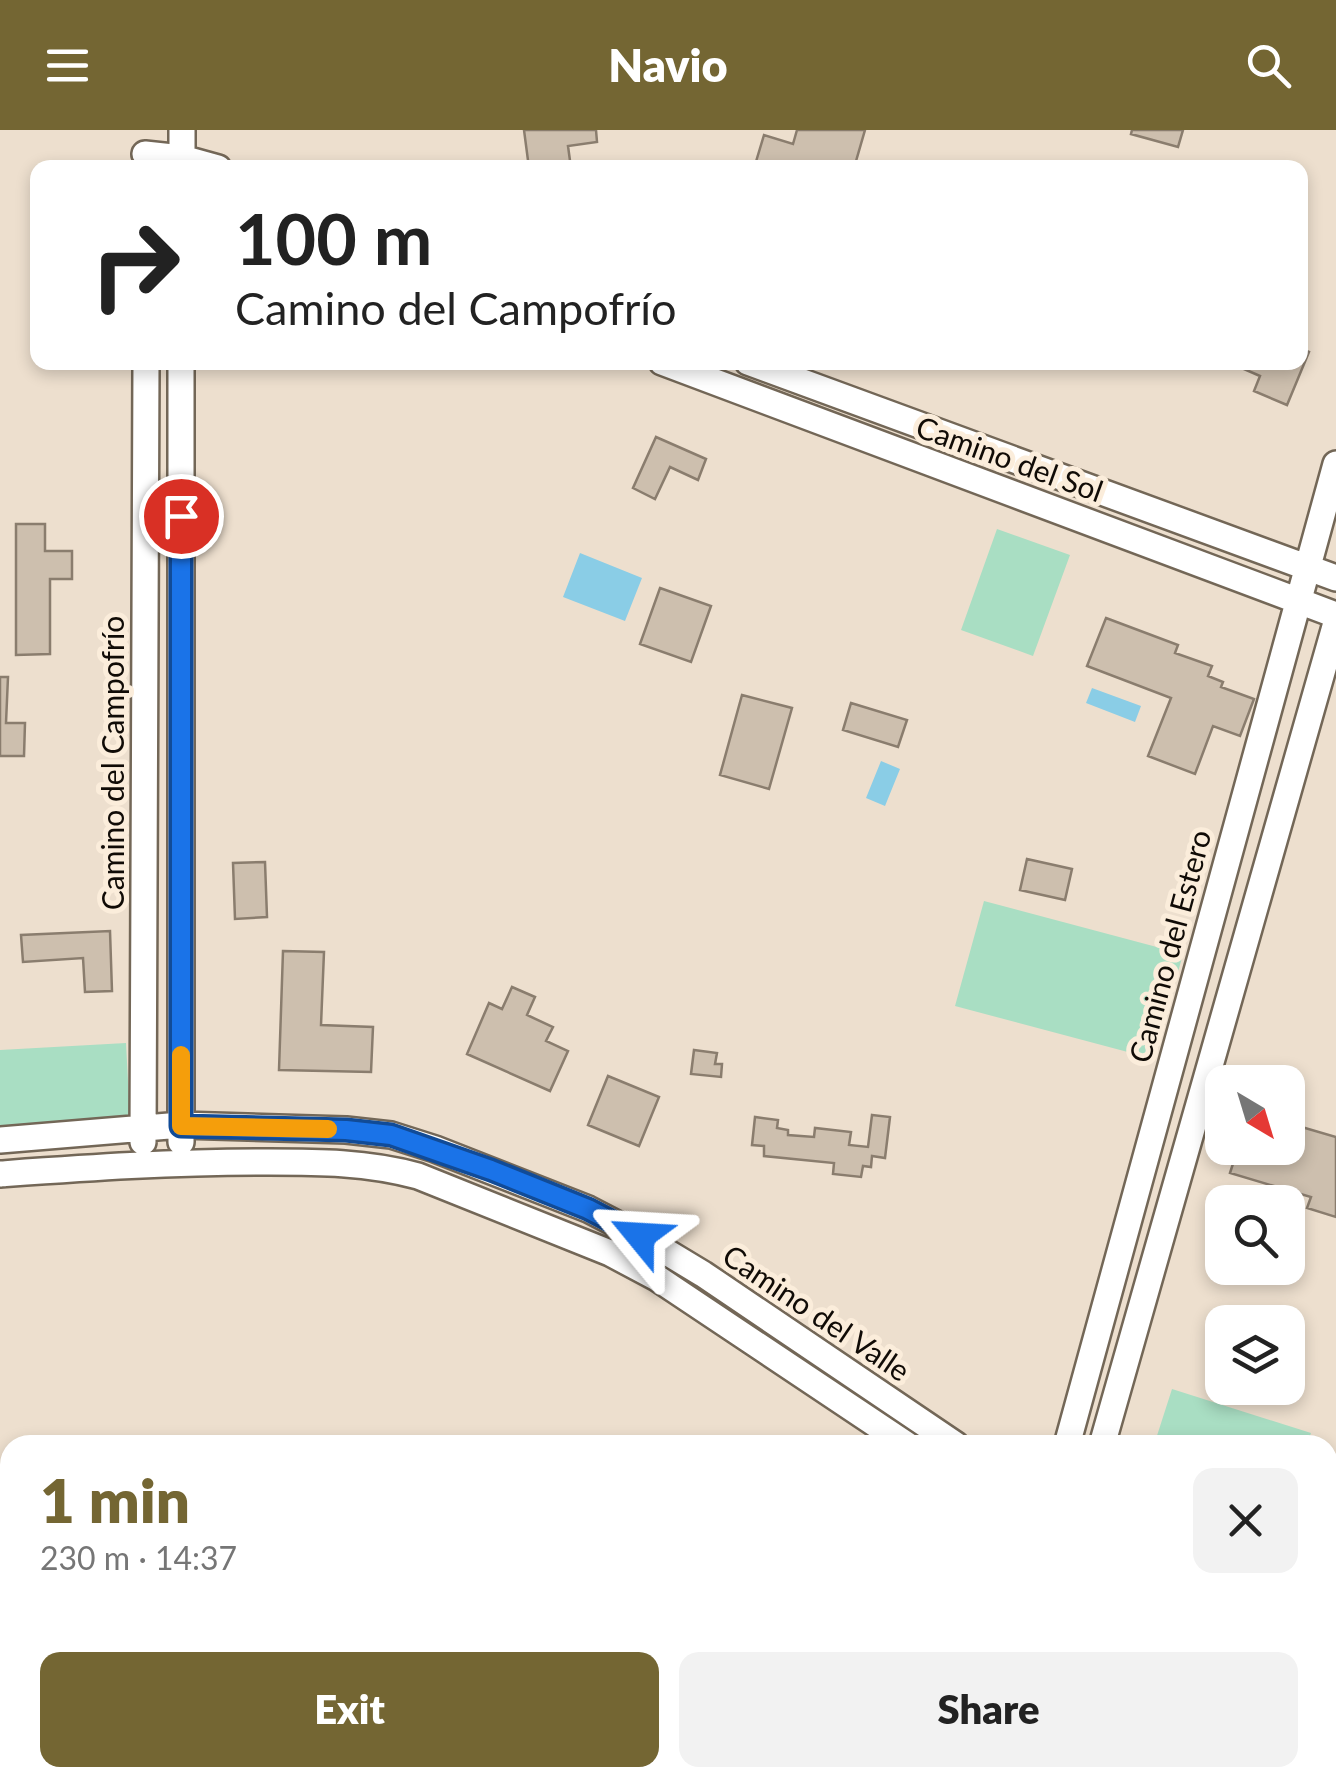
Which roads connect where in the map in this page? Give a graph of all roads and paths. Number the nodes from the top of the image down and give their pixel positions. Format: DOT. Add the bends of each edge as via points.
graph roads {
  1 [pos="182,130"];
  2 [pos="146,150"];
  3 [pos="174,160"];
  4 [pos="182,160"];
  5 [pos="146,370"];
  6 [pos="181,370"];
  7 [pos="683,370"];
  8 [pos="770,370"];
  9 [pos="1336,464"];
  10 [pos="1305,567"];
  11 [pos="1336,578"];
  12 [pos="1297,599"];
  13 [pos="1336,615"];
  14 [pos="1336,623"];
  15 [pos="181,1126"];
  16 [pos="143,1130"];
  17 [pos="0,1140"];
  18 [pos="181,1162"];
  19 [pos="144,1164"];
  20 [pos="0,1174"];
  21 [pos="892,1435"];
  22 [pos="941,1435"];
  23 [pos="1070,1435"];
  24 [pos="1105,1435"];
  1 -- 4 [label="street"];
  2 -- 3 [label="street"];
  5 -- 16 [label="street, Camino del Campofrío"];
  6 -- 15 [label="street"];
  7 -- 12 [label="street, Camino del Sol"];
  8 -- 10 [label="street, Camino del Sol"];
  9 -- 10 [label="street, Camino del Estero"];
  10 -- 11 [label="street, Camino del Sol"];
  10 -- 12 [label="street, Camino del Estero"];
  12 -- 13 [label="street, Camino del Sol"];
  12 -- 23 [label="street, Camino del Estero"];
  14 -- 24 [label="street"];
  15 -- 16 [label="street, Camino del Valle"];
  15 -- 18 [label="street"];
  15 -- 22 [label="street, Camino del Valle" via="391,1135 556,1196 703,1274"];
  16 -- 17 [label="street, Camino del Valle"];
  16 -- 19 [label="street, Camino del Campofrío"];
  18 -- 19 [label="street, Camino del Valle"];
  18 -- 21 [label="street, Camino del Valle" via="344,1162 402,1172 473,1196 656,1278"];
  19 -- 20 [label="street, Camino del Valle"];
}
